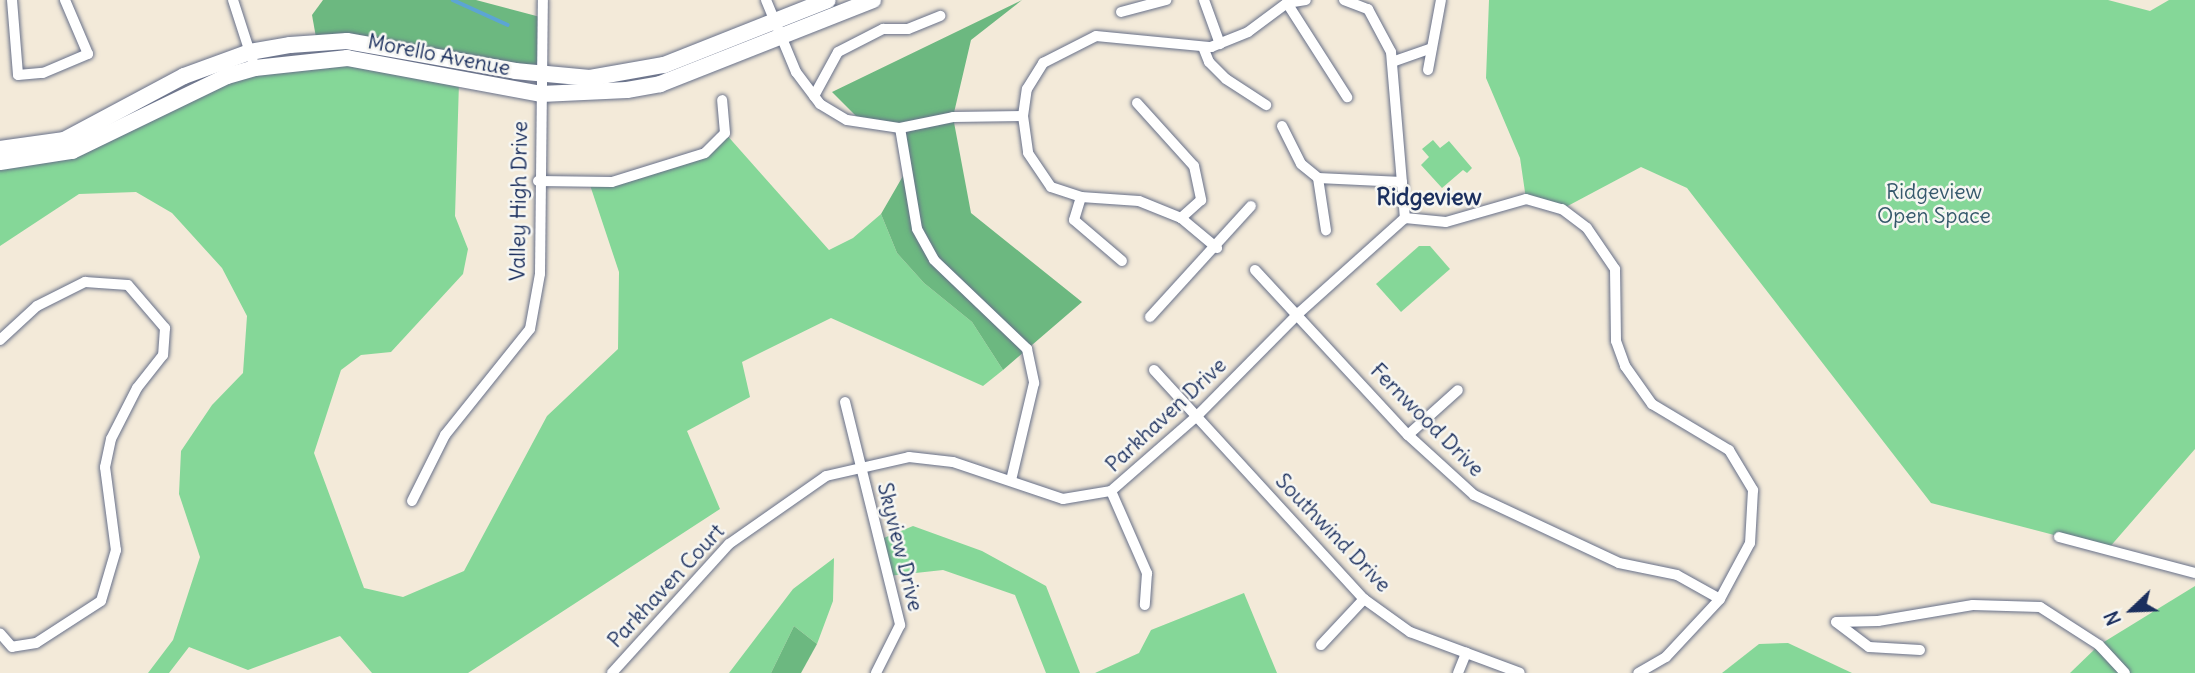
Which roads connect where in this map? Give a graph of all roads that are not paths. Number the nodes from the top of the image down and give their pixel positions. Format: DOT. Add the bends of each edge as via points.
graph roads {
  1 [pos="12,0"];
  2 [pos="65,0"];
  3 [pos="233,0"];
  4 [pos="543,0"];
  5 [pos="766,0"];
  6 [pos="828,0"];
  7 [pos="873,0"];
  8 [pos="1166,0"];
  9 [pos="1204,0"];
  10 [pos="1306,0"];
  11 [pos="1345,0"];
  12 [pos="1441,0"];
  13 [pos="1287,3"];
  14 [pos="1370,4"];
  15 [pos="1121,12"];
  16 [pos="941,16"];
  17 [pos="774,20"];
  18 [pos="785,36"];
  19 [pos="1220,44"];
  20 [pos="1203,47"];
  21 [pos="1432,48"];
  22 [pos="253,60"];
  23 [pos="1392,62"];
  24 [pos="1428,70"];
  25 [pos="541,74"];
  26 [pos="541,94"];
  27 [pos="814,96"];
  28 [pos="1347,97"];
  29 [pos="722,100"];
  30 [pos="1137,103"];
  31 [pos="1266,105"];
  32 [pos="1023,116"];
  33 [pos="1282,126"];
  34 [pos="900,128"];
  35 [pos="0,149"];
  36 [pos="0,162"];
  37 [pos="1318,178"];
  38 [pos="538,181"];
  39 [pos="1402,182"];
  40 [pos="1081,197"];
  41 [pos="1251,206"];
  42 [pos="1181,218"];
  43 [pos="1405,218"];
  44 [pos="1326,230"];
  45 [pos="1217,248"];
  46 [pos="1122,261"];
  47 [pos="1255,270"];
  48 [pos="1299,313"];
  49 [pos="1150,317"];
  50 [pos="0,340"];
  51 [pos="1154,370"];
  52 [pos="1458,390"];
  53 [pos="845,402"];
  54 [pos="1197,416"];
  55 [pos="1408,435"];
  56 [pos="859,467"];
  57 [pos="1011,480"];
  58 [pos="1111,491"];
  59 [pos="412,501"];
  60 [pos="2059,537"];
  61 [pos="2195,573"];
  62 [pos="1364,599"];
  63 [pos="1720,599"];
  64 [pos="1145,605"];
  65 [pos="0,633"];
  66 [pos="1321,645"];
  67 [pos="1920,650"];
  68 [pos="1466,653"];
  69 [pos="612,673"];
  70 [pos="876,673"];
  71 [pos="1458,673"];
  72 [pos="1520,673"];
  73 [pos="1638,673"];
  74 [pos="2125,673"];
  1 -- 2 [label="street" via="18,75 43,73 88,54"];
  3 -- 22 [label="street"];
  4 -- 25 [label="street, Valley High Drive"];
  5 -- 17 [label="street"];
  6 -- 17 [label="street, Morello Avenue"];
  7 -- 18 [label="street, Morello Avenue"];
  8 -- 15 [label="street"];
  9 -- 19 [label="street"];
  10 -- 13 [label="street"];
  11 -- 14 [label="street"];
  12 -- 21 [label="street"];
  13 -- 19 [label="street" via="1248,32"];
  13 -- 28 [label="street"];
  14 -- 23 [label="street"];
  16 -- 27 [label="street" via="908,29 883,29 838,52"];
  17 -- 18 [label="street"];
  17 -- 25 [label="street, Morello Avenue" via="664,65 590,78"];
  18 -- 26 [label="street, Morello Avenue" via="660,84"];
  18 -- 27 [label="street" via="796,72"];
  19 -- 20 [label="street"];
  20 -- 31 [label="street" via="1209,62 1226,79"];
  20 -- 32 [label="street" via="1096,36 1043,63 1027,89"];
  21 -- 23 [label="street"];
  21 -- 24 [label="street"];
  22 -- 25 [label="street, Morello Avenue" via="347,41"];
  22 -- 26 [label="street, Morello Avenue" via="346,58"];
  22 -- 35 [label="street, Morello Avenue" via="184,76 64,140"];
  22 -- 36 [label="street, Morello Avenue" via="72,151"];
  23 -- 39 [label="street"];
  25 -- 26 [label="street, Valley High Drive"];
  26 -- 38 [label="street, Valley High Drive"];
  27 -- 34 [label="street" via="847,120"];
  29 -- 38 [label="street" via="726,133 705,153 612,182"];
  30 -- 42 [label="street" via="1194,166 1201,200"];
  32 -- 34 [label="street" via="953,117"];
  32 -- 40 [label="street" via="1028,153 1051,187"];
  33 -- 37 [label="street" via="1301,164"];
  34 -- 57 [label="street" via="917,229 934,260 1027,349 1034,383"];
  37 -- 39 [label="street"];
  37 -- 44 [label="street"];
  38 -- 59 [label="street, Valley High Drive" via="540,274 530,329 445,435"];
  39 -- 43 [label="street"];
  40 -- 42 [label="street" via="1139,201"];
  40 -- 46 [label="street" via="1074,220"];
  41 -- 45 [label="street"];
  42 -- 45 [label="street"];
  43 -- 48 [label="street, Parkhaven Drive"];
  43 -- 63 [label="street" via="1446,222 1526,199 1562,209 1587,228 1615,269 1616,341 1625,366 1652,404 1728,450 1753,490 1750,543"];
  45 -- 49 [label="street"];
  47 -- 48 [label="street, Fernwood Drive"];
  48 -- 54 [label="street, Parkhaven Drive"];
  48 -- 55 [label="street, Fernwood Drive"];
  50 -- 65 [label="street" via="37,306 85,282 128,285 164,328 163,355 137,388 111,439 105,467 116,550 101,601 36,643 12,647"];
  51 -- 54 [label="street, Southwind Drive"];
  52 -- 55 [label="street"];
  53 -- 56 [label="street, Skyview Drive"];
  54 -- 58 [label="street, Parkhaven Drive"];
  54 -- 62 [label="street, Southwind Drive"];
  55 -- 63 [label="street, Fernwood Drive" via="1474,495 1619,563 1677,575"];
  56 -- 57 [label="street, Parkhaven Drive" via="909,457 953,462"];
  56 -- 69 [label="street, Parkhaven Court" via="826,476 729,544"];
  56 -- 70 [label="street, Skyview Drive" via="900,625"];
  57 -- 58 [label="street, Parkhaven Drive" via="1063,499"];
  58 -- 64 [label="street" via="1147,573"];
  60 -- 61 [label="street"];
  62 -- 66 [label="street"];
  62 -- 68 [label="street, Southwind Drive" via="1410,632"];
  63 -- 73 [label="street" via="1666,657"];
  67 -- 74 [label="street" via="1869,647 1836,622 1878,621 1973,605 2040,607 2099,645"];
  68 -- 71 [label="street"];
  68 -- 72 [label="street, Southwind Drive"];
}
